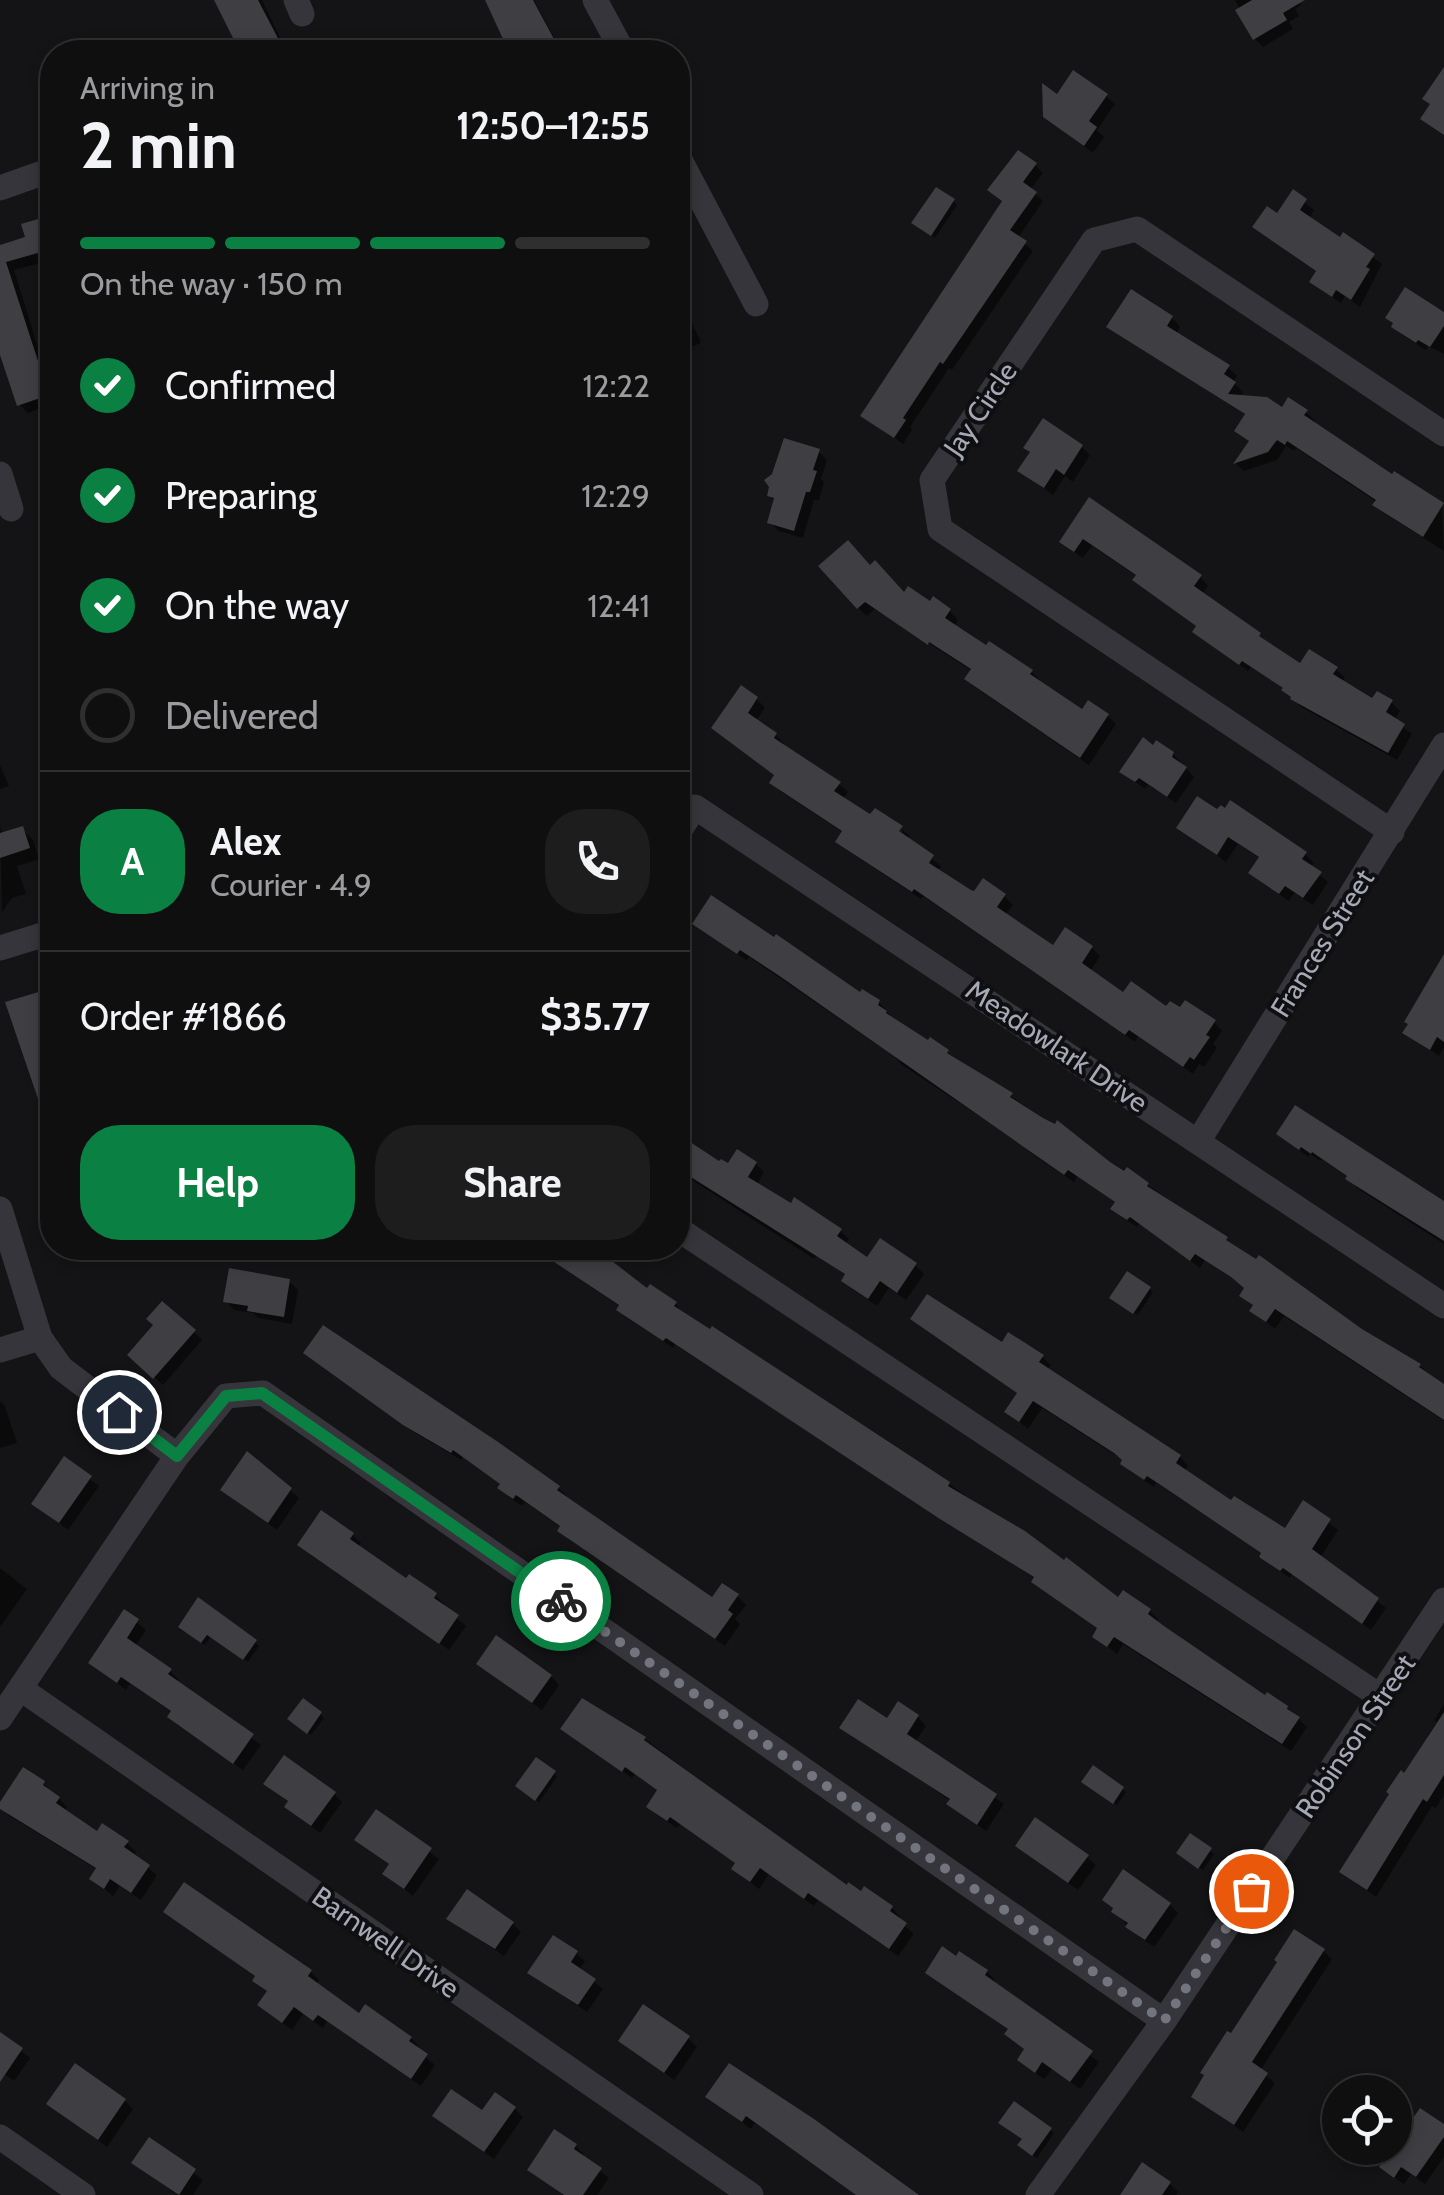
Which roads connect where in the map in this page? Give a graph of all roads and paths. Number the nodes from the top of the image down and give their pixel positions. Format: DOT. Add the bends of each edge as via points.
graph roads {
  1 [pos="595,0"];
  2 [pos="617,40"];
  3 [pos="40,175"];
  4 [pos="690,182"];
  5 [pos="0,188"];
  6 [pos="756,304"];
  7 [pos="1444,434"];
  8 [pos="0,474"];
  9 [pos="11,509"];
  10 [pos="1444,745"];
  11 [pos="690,816"];
  12 [pos="1392,832"];
  13 [pos="40,936"];
  14 [pos="0,948"];
  15 [pos="1199,1140"];
  16 [pos="0,1209"];
  17 [pos="690,1237"];
  18 [pos="1444,1306"];
  19 [pos="40,1338"];
  20 [pos="0,1350"];
  21 [pos="177,1456"];
  22 [pos="1444,1600"];
  23 [pos="21,1689"];
  24 [pos="1381,1697"];
  25 [pos="0,1718"];
  26 [pos="1164,2021"];
  27 [pos="0,2137"];
  28 [pos="83,2195"];
  29 [pos="751,2195"];
  30 [pos="1038,2195"];
  1 -- 2 [label="street"];
  3 -- 5 [label="street"];
  4 -- 6 [label="street"];
  7 -- 12 [label="street, Jay Circle" via="1137,228 1094,240 932,480 940,529"];
  8 -- 9 [label="street"];
  10 -- 12 [label="street, Frances Street"];
  11 -- 15 [label="street, Meadowlark Drive" via="696,807"];
  12 -- 15 [label="street, Frances Street"];
  13 -- 14 [label="street"];
  15 -- 18 [label="street, Meadowlark Drive"];
  16 -- 19 [label="street"];
  17 -- 24 [label="street"];
  19 -- 20 [label="street"];
  19 -- 21 [label="street" via="61,1368"];
  21 -- 23 [label="street"];
  21 -- 26 [label="street" via="226,1396 262,1393"];
  22 -- 24 [label="street, Robinson Street"];
  23 -- 25 [label="street"];
  23 -- 29 [label="street, Barnwell Drive"];
  24 -- 26 [label="street, Robinson Street"];
  26 -- 30 [label="street, Robinson Street"];
  27 -- 28 [label="street"];
}
